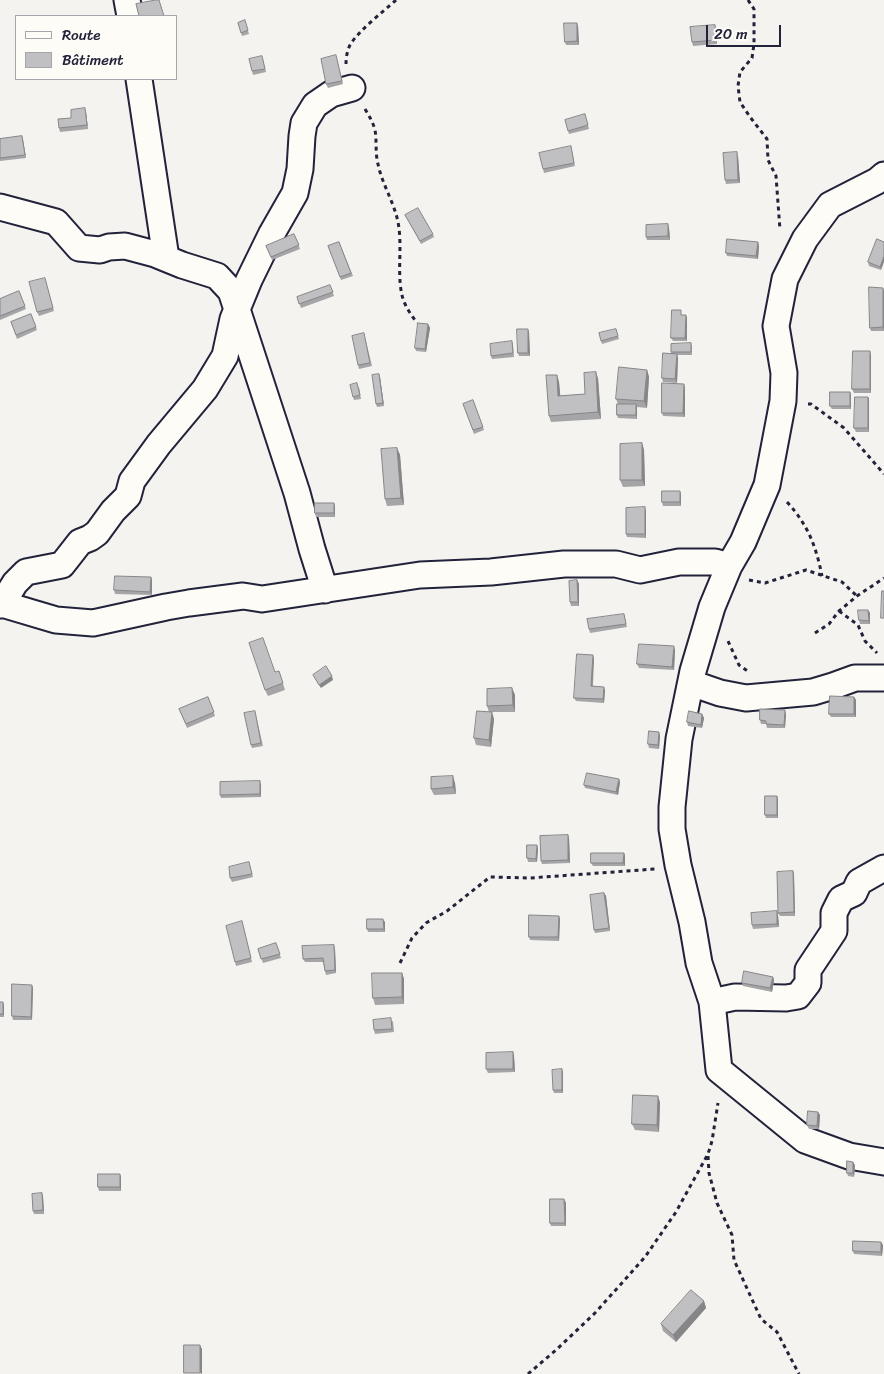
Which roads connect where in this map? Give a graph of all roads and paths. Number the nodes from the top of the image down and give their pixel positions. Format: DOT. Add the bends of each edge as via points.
graph roads {
  1 [pos="127,0"];
  2 [pos="748,0"];
  3 [pos="395,1"];
  4 [pos="130,15"];
  5 [pos="139,80"];
  6 [pos="352,88"];
  7 [pos="884,175"];
  8 [pos="0,206"];
  9 [pos="781,232"];
  10 [pos="166,258"];
  11 [pos="237,309"];
  12 [pos="417,322"];
  13 [pos="784,401"];
  14 [pos="884,474"];
  15 [pos="768,485"];
  16 [pos="729,566"];
  17 [pos="822,577"];
  18 [pos="884,578"];
  19 [pos="325,590"];
  20 [pos="857,596"];
  21 [pos="1,605"];
  22 [pos="839,611"];
  23 [pos="815,633"];
  24 [pos="878,654"];
  25 [pos="884,678"];
  26 [pos="691,683"];
  27 [pos="678,865"];
  28 [pos="884,868"];
  29 [pos="400,963"];
  30 [pos="712,1002"];
  31 [pos="719,1070"];
  32 [pos="708,1154"];
  33 [pos="884,1162"];
  34 [pos="528,1374"];
  35 [pos="799,1374"];
  1 -- 4 [label="street"];
  2 -- 9 [label="path" via="754,9 754,44 752,58 740,72 740,102 767,139 768,160 776,176"];
  3 -- 6 [label="path" via="350,45 346,67"];
  5 -- 10 [label="street"];
  6 -- 11 [label="street" via="331,94 315,105 304,124 295,193 271,235"];
  6 -- 12 [label="path" via="372,120 378,166 398,223 403,301"];
  7 -- 13 [label="street" via="830,205 805,239 785,279 776,326 784,373"];
  8 -- 10 [label="street" via="56,222 79,248 100,250 125,246"];
  10 -- 11 [label="street" via="217,276 231,291"];
  11 -- 19 [label="street"];
  11 -- 21 [label="street" via="225,356 205,388 132,481 128,496 90,538 80,542 62,565 26,572"];
  13 -- 14 [label="path" via="811,404 844,428"];
  13 -- 15 [label="street"];
  15 -- 16 [label="street"];
  15 -- 17 [label="path" via="788,502 804,523 817,551"];
  16 -- 17 [label="path" via="749,580 765,583 806,570"];
  16 -- 19 [label="street" via="715,562 679,562 640,570 616,564 564,564 420,575"];
  16 -- 26 [label="street" via="712,607"];
  17 -- 20 [label="path" via="842,582"];
  18 -- 20 [label="path"];
  19 -- 21 [label="street" via="262,599 243,596 189,603 93,623 56,620"];
  20 -- 22 [label="path"];
  22 -- 23 [label="path" via="829,624"];
  22 -- 24 [label="path" via="858,624 865,641"];
  25 -- 26 [label="street" via="855,678 813,692 746,698"];
  26 -- 27 [label="street" via="679,739 672,807"];
  27 -- 29 [label="path" via="530,878 490,877 446,911 426,922 412,938"];
  27 -- 30 [label="street" via="699,962"];
  28 -- 30 [label="street" via="859,882 854,892 841,899 834,913 834,931 808,970 808,983 798,996 735,997"];
  30 -- 31 [label="street"];
  31 -- 32 [label="path" via="718,1106"];
  31 -- 33 [label="street" via="805,1140 849,1156"];
  32 -- 34 [label="path" via="676,1212 645,1257 596,1312"];
  32 -- 35 [label="path" via="717,1203 732,1235 734,1260 761,1319 777,1332"];
}
